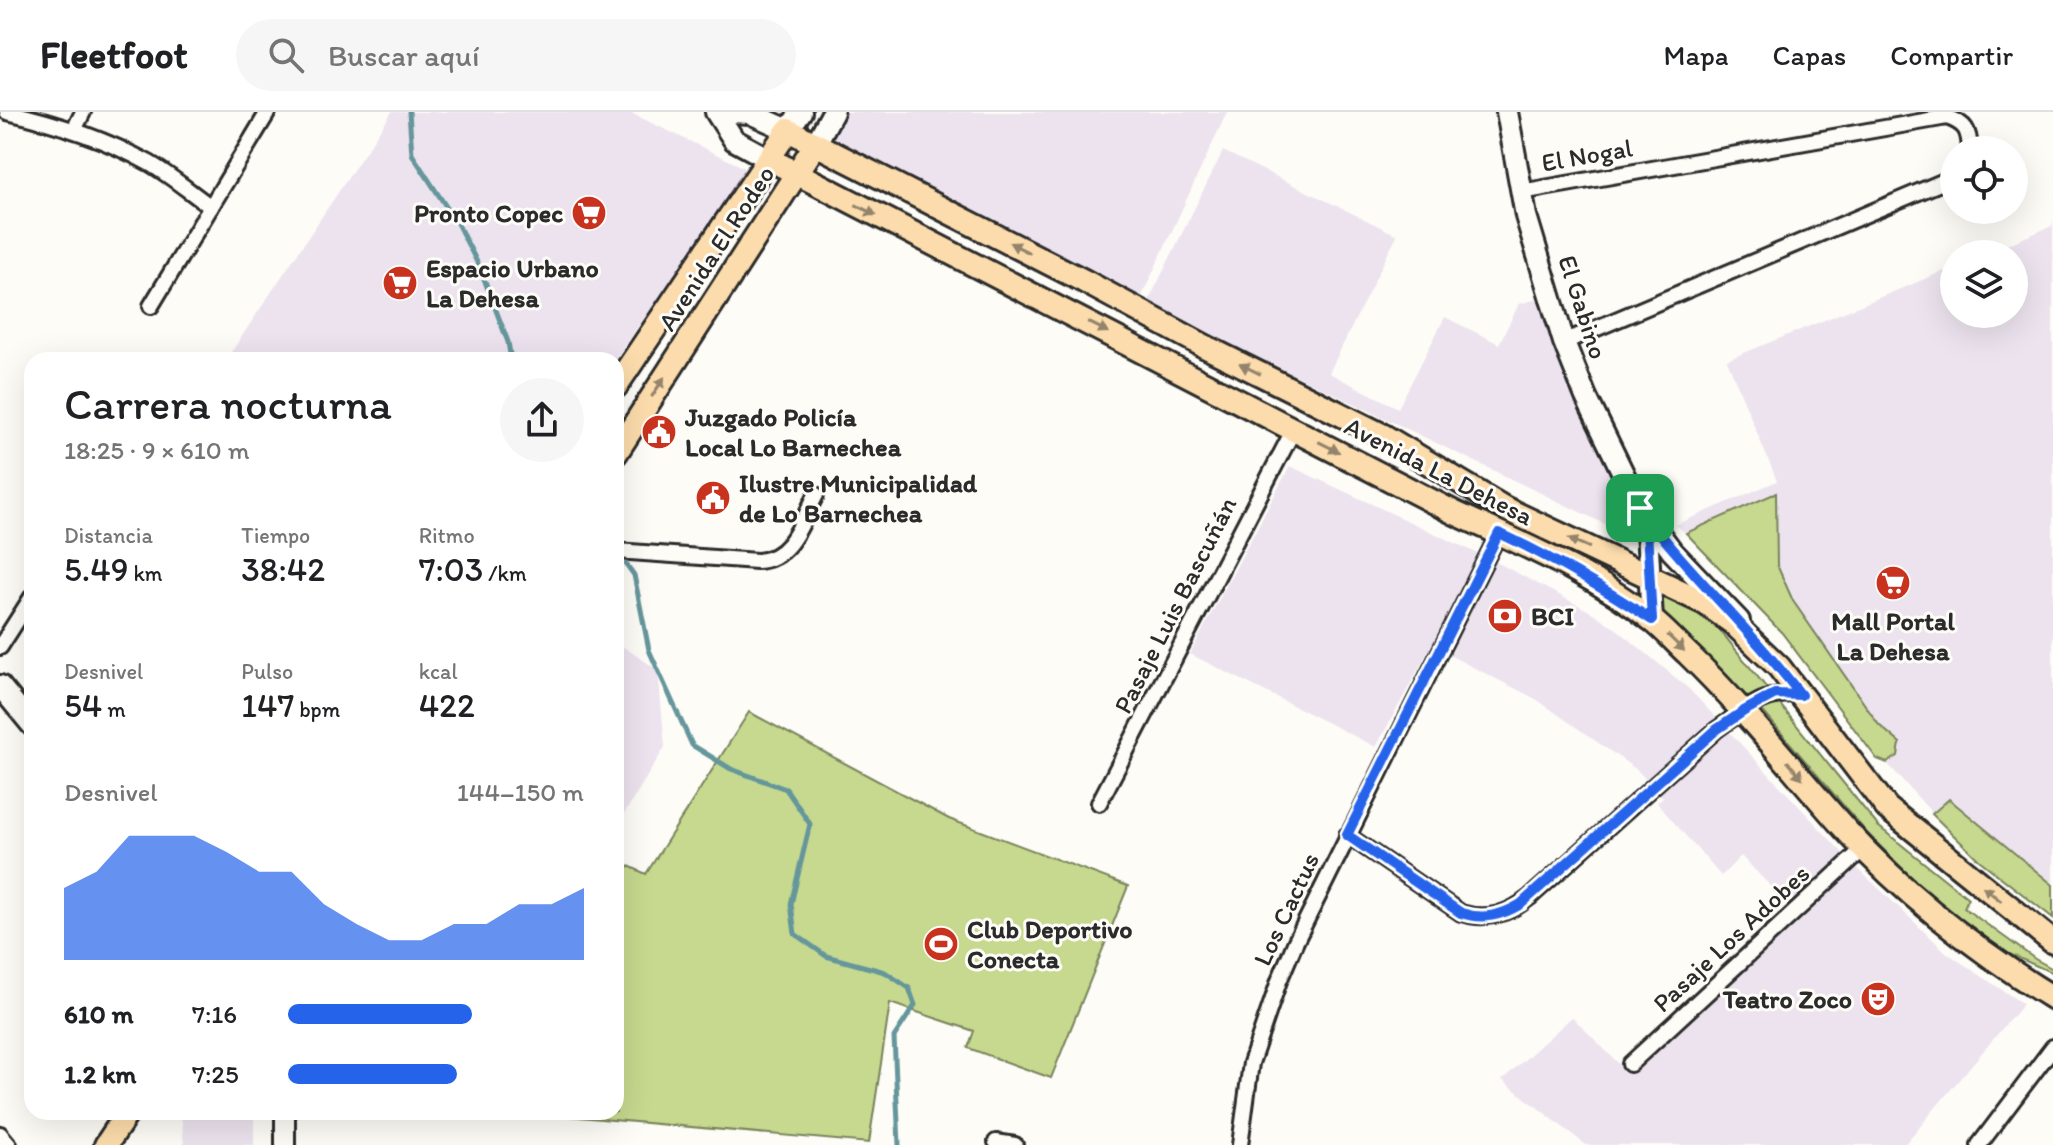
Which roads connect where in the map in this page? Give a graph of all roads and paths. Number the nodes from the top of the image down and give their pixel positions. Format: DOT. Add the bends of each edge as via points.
graph roads {
  1 [pos="7,112"];
  2 [pos="83,112"];
  3 [pos="268,112"];
  4 [pos="716,112"];
  5 [pos="731,112"];
  6 [pos="801,112"];
  7 [pos="833,112"];
  8 [pos="1507,112"];
  9 [pos="74,130"];
  10 [pos="788,130"];
  11 [pos="1969,136"];
  12 [pos="815,145"];
  13 [pos="769,159"];
  14 [pos="797,174"];
  15 [pos="1940,183"];
  16 [pos="1521,192"];
  17 [pos="211,207"];
  18 [pos="680,291"];
  19 [pos="151,306"];
  20 [pos="703,319"];
  21 [pos="1564,342"];
  22 [pos="624,374"];
  23 [pos="1294,429"];
  24 [pos="624,441"];
  25 [pos="816,495"];
  26 [pos="1640,508"];
  27 [pos="1499,533"];
  28 [pos="624,551"];
  29 [pos="1650,575"];
  30 [pos="24,610"];
  31 [pos="1652,620"];
  32 [pos="0,647"];
  33 [pos="1768,654"];
  34 [pos="0,686"];
  35 [pos="1801,695"];
  36 [pos="1744,711"];
  37 [pos="24,715"];
  38 [pos="1099,803"];
  39 [pos="1347,835"];
  40 [pos="1864,848"];
  41 [pos="2053,942"];
  42 [pos="2053,998"];
  43 [pos="2053,1047"];
  44 [pos="1630,1064"];
  45 [pos="123,1120"];
  46 [pos="285,1120"];
  47 [pos="0,1134"];
  48 [pos="996,1142"];
  49 [pos="9,1145"];
  50 [pos="106,1145"];
  51 [pos="285,1145"];
  52 [pos="1015,1145"];
  53 [pos="1240,1145"];
  54 [pos="1979,1145"];
  1 -- 9 [label="street"];
  2 -- 9 [label="street"];
  3 -- 17 [label="street"];
  4 -- 13 [label="main road, Avenida La Dehesa" via="734,140"];
  5 -- 10 [label="main road, Avenida La Dehesa" via="750,113"];
  6 -- 10 [label="main road, Avenida El Rodeo"];
  7 -- 12 [label="main road, Avenida El Rodeo"];
  8 -- 16 [label="main road, El Gabino"];
  9 -- 17 [label="street" via="151,165"];
  10 -- 12 [label="main road, Avenida La Dehesa"];
  10 -- 13 [label="main road, Avenida El Rodeo"];
  11 -- 16 [label="street, El Nogal" via="1966,126 1947,117"];
  12 -- 14 [label="main road, Avenida El Rodeo"];
  29 -- 12 [label="main road, Avenida La Dehesa, one-way" via="1504,508 1382,435"];
  13 -- 14 [label="main road, Avenida La Dehesa"];
  13 -- 18 [label="main road, Avenida El Rodeo"];
  14 -- 20 [label="main road, Avenida El Rodeo"];
  14 -- 23 [label="main road, Avenida La Dehesa, one-way"];
  15 -- 21 [label="street"];
  16 -- 21 [label="main road, El Gabino"];
  17 -- 19 [label="street"];
  18 -- 20 [label="main road" via="704,294"];
  18 -- 22 [label="main road, Avenida El Rodeo"];
  24 -- 20 [label="main road, Avenida El Rodeo, one-way"];
  21 -- 26 [label="main road, El Gabino"];
  23 -- 27 [label="main road, Avenida La Dehesa, one-way"];
  23 -- 38 [label="street, Pasaje Luis Bascuñán"];
  25 -- 28 [label="street" via="790,545 773,559"];
  26 -- 29 [label="main road, El Gabino"];
  26 -- 33 [label="main road, El Gabino" via="1672,551"];
  27 -- 31 [label="main road, Avenida La Dehesa" via="1601,586"];
  27 -- 39 [label="street, Los Cactus"];
  29 -- 31 [label="main road, El Gabino"];
  29 -- 33 [label="main road, Avenida La Dehesa" via="1705,603"];
  30 -- 32 [label="street"];
  31 -- 36 [label="main road, Avenida La Dehesa, one-way"];
  33 -- 35 [label="main road, Avenida La Dehesa"];
  34 -- 37 [label="main road"];
  35 -- 36 [label="street" via="1775,694"];
  41 -- 35 [label="main road, Avenida La Dehesa, one-way" via="1887,808"];
  36 -- 39 [label="street" via="1716,730 1530,897 1500,914 1477,918 1461,913"];
  36 -- 40 [label="main road, Avenida La Dehesa, one-way"];
  39 -- 53 [label="street, Los Cactus" via="1264,1022 1251,1063"];
  40 -- 42 [label="main road, Avenida La Dehesa" via="1958,933"];
  40 -- 44 [label="street, Pasaje Los Adobes"];
  43 -- 54 [label="street"];
  45 -- 50 [label="main road"];
  46 -- 51 [label="street"];
  47 -- 49 [label="street"];
  48 -- 52 [label="street"];
}
